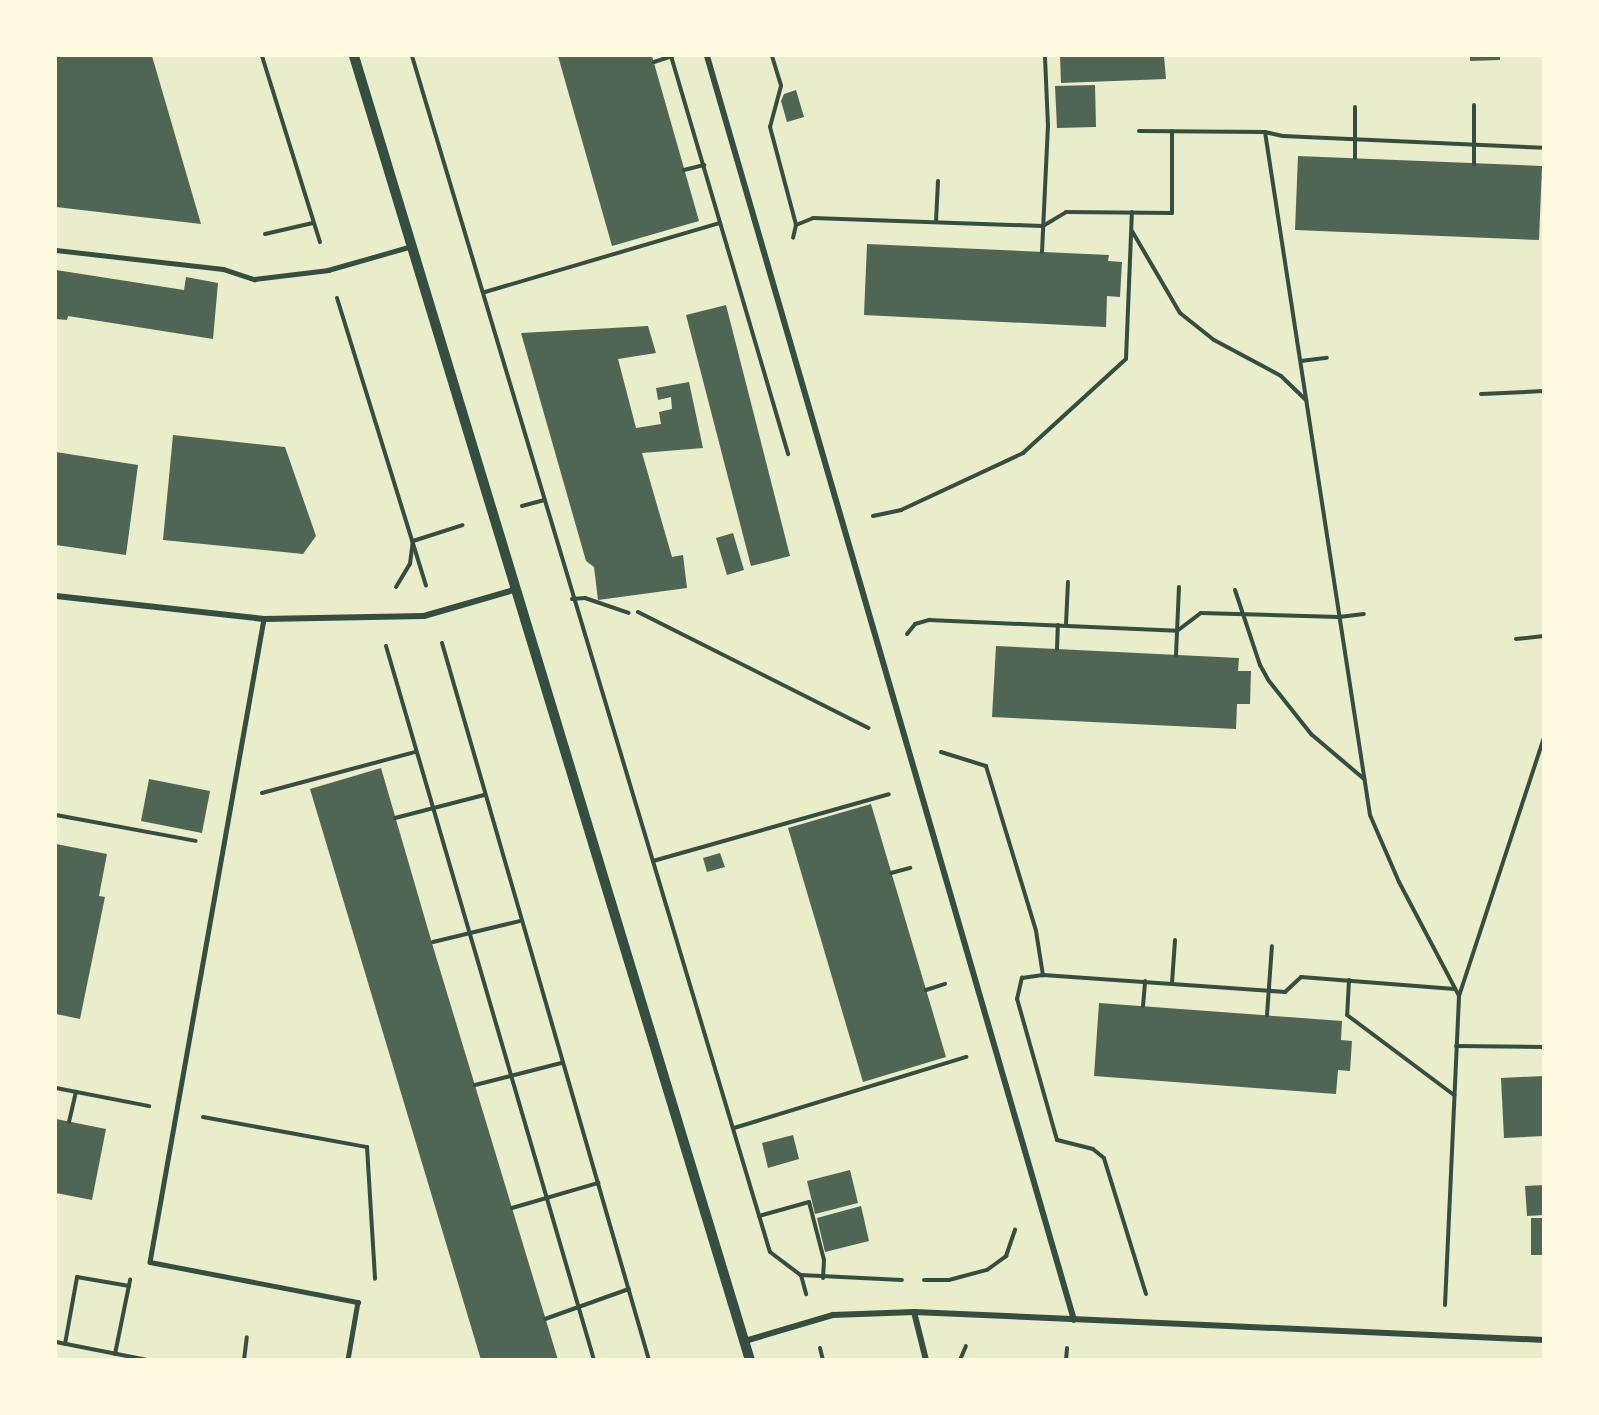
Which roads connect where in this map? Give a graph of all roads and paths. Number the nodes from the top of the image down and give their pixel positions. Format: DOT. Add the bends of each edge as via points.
graph roads {
  1 [pos="262,56"];
  2 [pos="354,56"];
  3 [pos="412,56"];
  4 [pos="671,56"];
  5 [pos="707,56"];
  6 [pos="772,56"];
  7 [pos="1045,56"];
  8 [pos="654,62"];
  9 [pos="1474,105"];
  10 [pos="1355,107"];
  11 [pos="1138,130"];
  12 [pos="1172,131"];
  13 [pos="1265,132"];
  14 [pos="1355,140"];
  15 [pos="1475,144"];
  16 [pos="1544,148"];
  17 [pos="1354,158"];
  18 [pos="1474,164"];
  19 [pos="704,165"];
  20 [pos="684,170"];
  21 [pos="938,182"];
  22 [pos="1132,212"];
  23 [pos="936,222"];
  24 [pos="313,223"];
  25 [pos="720,223"];
  26 [pos="1043,226"];
  27 [pos="1132,231"];
  28 [pos="265,234"];
  29 [pos="415,246"];
  30 [pos="56,250"];
  31 [pos="1042,252"];
  32 [pos="328,270"];
  33 [pos="484,292"];
  34 [pos="1327,358"];
  35 [pos="1300,361"];
  36 [pos="1544,391"];
  37 [pos="1481,394"];
  38 [pos="1306,401"];
  39 [pos="790,461"];
  40 [pos="873,516"];
  41 [pos="450,529"];
  42 [pos="413,541"];
  43 [pos="1068,582"];
  44 [pos="1179,587"];
  45 [pos="517,589"];
  46 [pos="1235,590"];
  47 [pos="56,596"];
  48 [pos="572,599"];
  49 [pos="638,612"];
  50 [pos="629,613"];
  51 [pos="1364,614"];
  52 [pos="434,615"];
  53 [pos="1243,615"];
  54 [pos="1339,617"];
  55 [pos="264,619"];
  56 [pos="1066,624"];
  57 [pos="1058,625"];
  58 [pos="1177,631"];
  59 [pos="383,636"];
  60 [pos="1544,636"];
  61 [pos="1516,639"];
  62 [pos="910,645"];
  63 [pos="1057,649"];
  64 [pos="1176,655"];
  65 [pos="866,717"];
  66 [pos="869,728"];
  67 [pos="1544,738"];
  68 [pos="872,739"];
  69 [pos="938,742"];
  70 [pos="415,752"];
  71 [pos="1365,780"];
  72 [pos="885,783"];
  73 [pos="257,794"];
  74 [pos="889,794"];
  75 [pos="483,795"];
  76 [pos="892,805"];
  77 [pos="431,809"];
  78 [pos="56,815"];
  79 [pos="395,818"];
  80 [pos="202,842"];
  81 [pos="907,857"];
  82 [pos="653,861"];
  83 [pos="910,868"];
  84 [pos="891,873"];
  85 [pos="913,878"];
  86 [pos="520,921"];
  87 [pos="468,933"];
  88 [pos="1175,940"];
  89 [pos="433,942"];
  90 [pos="1272,946"];
  91 [pos="942,973"];
  92 [pos="1043,975"];
  93 [pos="1349,980"];
  94 [pos="1145,981"];
  95 [pos="1172,983"];
  96 [pos="945,984"];
  97 [pos="1455,989"];
  98 [pos="926,990"];
  99 [pos="1269,990"];
  100 [pos="948,994"];
  101 [pos="1459,996"];
  102 [pos="1143,1006"];
  103 [pos="1267,1015"];
  104 [pos="1456,1046"];
  105 [pos="963,1047"];
  106 [pos="1544,1047"];
  107 [pos="966,1057"];
  108 [pos="561,1063"];
  109 [pos="969,1068"];
  110 [pos="511,1077"];
  111 [pos="476,1085"];
  112 [pos="56,1088"];
  113 [pos="76,1092"];
  114 [pos="1455,1095"];
  115 [pos="153,1107"];
  116 [pos="200,1117"];
  117 [pos="69,1122"];
  118 [pos="734,1128"];
  119 [pos="597,1183"];
  120 [pos="546,1198"];
  121 [pos="512,1208"];
  122 [pos="759,1216"];
  123 [pos="1014,1220"];
  124 [pos="801,1275"];
  125 [pos="823,1278"];
  126 [pos="905,1280"];
  127 [pos="916,1280"];
  128 [pos="375,1281"];
  129 [pos="129,1286"];
  130 [pos="628,1289"];
  131 [pos="578,1307"];
  132 [pos="914,1312"];
  133 [pos="545,1319"];
  134 [pos="1074,1320"];
  135 [pos="813,1321"];
  136 [pos="1155,1323"];
  137 [pos="247,1337"];
  138 [pos="1444,1338"];
  139 [pos="1544,1340"];
  140 [pos="745,1341"];
  141 [pos="56,1342"];
  142 [pos="65,1344"];
  143 [pos="1067,1344"];
  144 [pos="147,1359"];
  145 [pos="244,1359"];
  146 [pos="348,1359"];
  147 [pos="594,1359"];
  148 [pos="649,1359"];
  149 [pos="750,1359"];
  150 [pos="926,1359"];
  151 [pos="1066,1359"];
  1 -- 24 [label="path"];
  2 -- 29 [label="street"];
  3 -- 33 [label="path"];
  4 -- 8 [label="path"];
  4 -- 19 [label="path"];
  5 -- 134 [label="street"];
  6 -- 23 [label="path" via="781,86 770,127 796,225 813,218"];
  7 -- 26 [label="path" via="1048,126"];
  9 -- 15 [label="path"];
  10 -- 14 [label="path"];
  11 -- 12 [label="path"];
  12 -- 13 [label="path"];
  12 -- 22 [label="path" via="1172,213"];
  13 -- 14 [label="path"];
  13 -- 35 [label="path"];
  14 -- 15 [label="path"];
  14 -- 17 [label="path"];
  15 -- 16 [label="path"];
  15 -- 18 [label="path"];
  19 -- 20 [label="path"];
  19 -- 25 [label="path"];
  21 -- 23 [label="path"];
  22 -- 26 [label="path" via="1066,212"];
  22 -- 27 [label="path"];
  23 -- 26 [label="path"];
  24 -- 28 [label="path"];
  24 -- 32 [label="path"];
  25 -- 33 [label="path"];
  25 -- 39 [label="path"];
  26 -- 31 [label="path"];
  27 -- 38 [label="path" via="1180,313 1214,340 1281,376"];
  27 -- 40 [label="path" via="1126,359 1023,453 902,510"];
  29 -- 32 [label="lane"];
  29 -- 45 [label="street"];
  30 -- 32 [label="lane" via="223,269 254,279"];
  32 -- 42 [label="path"];
  33 -- 48 [label="path"];
  34 -- 35 [label="path"];
  35 -- 38 [label="path"];
  36 -- 37 [label="path"];
  38 -- 54 [label="path"];
  41 -- 42 [label="path"];
  42 -- 52 [label="path"];
  43 -- 56 [label="path"];
  44 -- 58 [label="path"];
  45 -- 52 [label="street"];
  45 -- 140 [label="street"];
  46 -- 53 [label="path"];
  47 -- 55 [label="street"];
  48 -- 50 [label="path" via="585,598"];
  48 -- 82 [label="path"];
  49 -- 66 [label="path"];
  51 -- 54 [label="path"];
  52 -- 55 [label="street"];
  52 -- 75 [label="path"];
  53 -- 54 [label="path"];
  53 -- 58 [label="path" via="1201,613"];
  53 -- 71 [label="path" via="1269,681 1311,734"];
  54 -- 71 [label="path"];
  55 -- 146 [label="lane" via="150,1262 358,1302"];
  56 -- 57 [label="path"];
  56 -- 58 [label="path"];
  57 -- 62 [label="path" via="929,620 915,624 907,635"];
  57 -- 63 [label="path"];
  58 -- 64 [label="path"];
  59 -- 70 [label="path"];
  60 -- 61 [label="path"];
  65 -- 66 [label="path"];
  66 -- 68 [label="path"];
  67 -- 101 [label="path"];
  69 -- 92 [label="path" via="941,753 986,766 1036,931"];
  70 -- 73 [label="path"];
  70 -- 77 [label="path"];
  71 -- 97 [label="path" via="1370,816 1399,882"];
  72 -- 74 [label="path"];
  74 -- 76 [label="path"];
  74 -- 82 [label="path"];
  75 -- 77 [label="path"];
  75 -- 86 [label="path"];
  77 -- 79 [label="path"];
  77 -- 87 [label="path"];
  78 -- 80 [label="path"];
  81 -- 83 [label="path"];
  82 -- 118 [label="path"];
  83 -- 84 [label="path"];
  83 -- 85 [label="path"];
  86 -- 87 [label="path"];
  86 -- 108 [label="path"];
  87 -- 89 [label="path"];
  87 -- 110 [label="path"];
  88 -- 95 [label="path"];
  90 -- 99 [label="path"];
  91 -- 96 [label="path"];
  92 -- 94 [label="path"];
  92 -- 136 [label="path" via="1022,978 1017,999 1057,1140 1092,1149 1104,1158"];
  93 -- 97 [label="path"];
  93 -- 99 [label="path" via="1301,977 1285,992"];
  93 -- 114 [label="path" via="1347,1015"];
  94 -- 95 [label="path"];
  94 -- 102 [label="path"];
  95 -- 99 [label="path"];
  96 -- 98 [label="path"];
  96 -- 100 [label="path"];
  97 -- 101 [label="path"];
  99 -- 103 [label="path"];
  101 -- 104 [label="path"];
  104 -- 106 [label="path"];
  104 -- 114 [label="path"];
  105 -- 107 [label="path"];
  107 -- 109 [label="path"];
  107 -- 118 [label="path"];
  108 -- 110 [label="path"];
  108 -- 119 [label="path"];
  110 -- 111 [label="path"];
  110 -- 120 [label="path"];
  112 -- 113 [label="path"];
  113 -- 115 [label="path"];
  113 -- 117 [label="path"];
  114 -- 138 [label="path"];
  116 -- 128 [label="path" via="367,1147"];
  118 -- 122 [label="path"];
  119 -- 120 [label="path"];
  119 -- 130 [label="path"];
  120 -- 121 [label="path"];
  120 -- 131 [label="path"];
  122 -- 124 [label="path" via="770,1252"];
  122 -- 125 [label="path" via="808,1202 824,1260"];
  123 -- 127 [label="path" via="1006,1256 987,1270 949,1280"];
  124 -- 125 [label="path"];
  124 -- 135 [label="path"];
  125 -- 126 [label="path"];
  129 -- 142 [label="path" via="77,1277"];
  130 -- 131 [label="path"];
  130 -- 148 [label="path"];
  131 -- 133 [label="path"];
  131 -- 147 [label="path"];
  132 -- 134 [label="street"];
  132 -- 135 [label="street" via="833,1315"];
  132 -- 150 [label="street"];
  134 -- 136 [label="street"];
  135 -- 140 [label="street"];
  136 -- 138 [label="street"];
  137 -- 145 [label="path"];
  138 -- 139 [label="street"];
  140 -- 149 [label="street"];
  141 -- 142 [label="path"];
  142 -- 144 [label="path"];
  143 -- 151 [label="path"];
}
